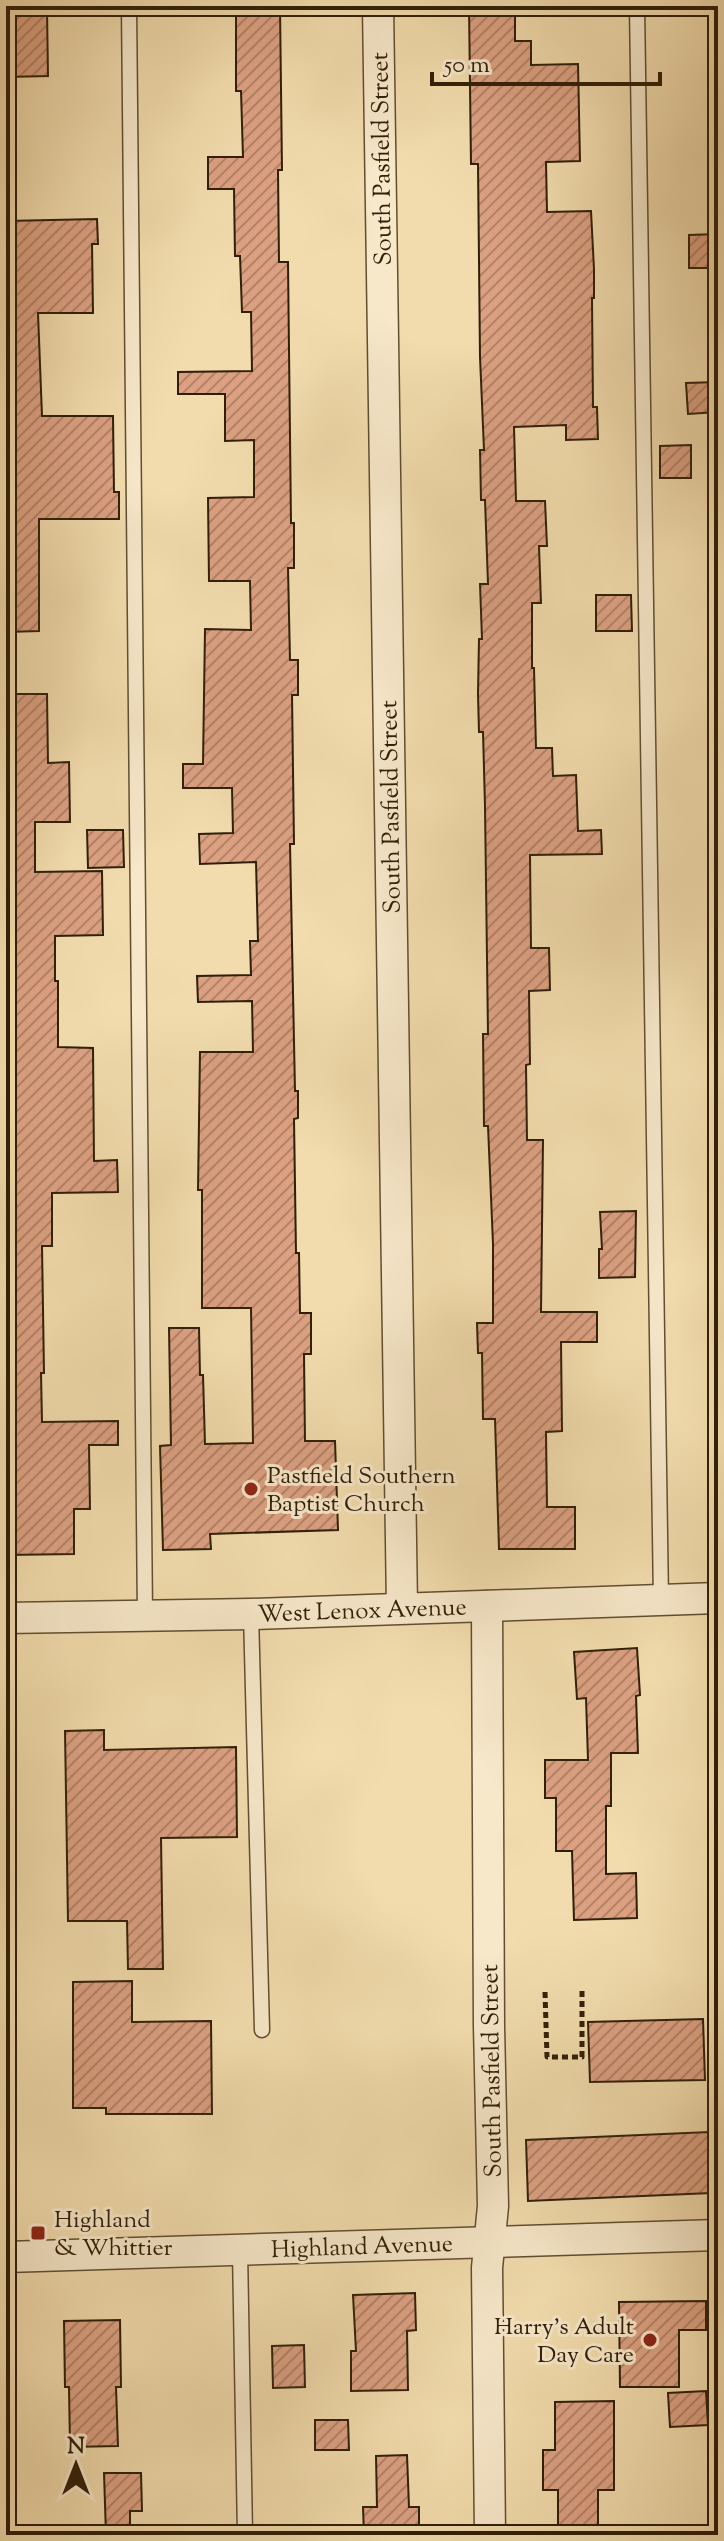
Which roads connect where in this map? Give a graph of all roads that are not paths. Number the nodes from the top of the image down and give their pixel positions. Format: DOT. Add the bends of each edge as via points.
graph roads {
  1 [pos="129,6"];
  2 [pos="378,6"];
  3 [pos="637,6"];
  4 [pos="718,1598"];
  5 [pos="661,1601"];
  6 [pos="487,1606"];
  7 [pos="402,1608"];
  8 [pos="251,1614"];
  9 [pos="145,1616"];
  10 [pos="6,1618"];
  11 [pos="262,2030"];
  12 [pos="718,2235"];
  13 [pos="490,2242"];
  14 [pos="240,2250"];
  15 [pos="6,2257"];
  16 [pos="245,2535"];
  17 [pos="490,2535"];
  1 -- 9 [label="lane"];
  2 -- 7 [label="street, South Pasfield Street"];
  3 -- 5 [label="lane"];
  4 -- 5 [label="street, West Lenox Avenue"];
  5 -- 6 [label="street, West Lenox Avenue"];
  6 -- 7 [label="street, West Lenox Avenue"];
  6 -- 13 [label="street, South Pasfield Street"];
  7 -- 8 [label="street, West Lenox Avenue"];
  8 -- 9 [label="street, West Lenox Avenue"];
  8 -- 11 [label="lane"];
  9 -- 10 [label="street, West Lenox Avenue"];
  12 -- 13 [label="street, Highland Avenue"];
  13 -- 14 [label="street, Highland Avenue"];
  13 -- 17 [label="street, South Pasfield Street"];
  14 -- 15 [label="street, Highland Avenue"];
  14 -- 16 [label="lane"];
}
